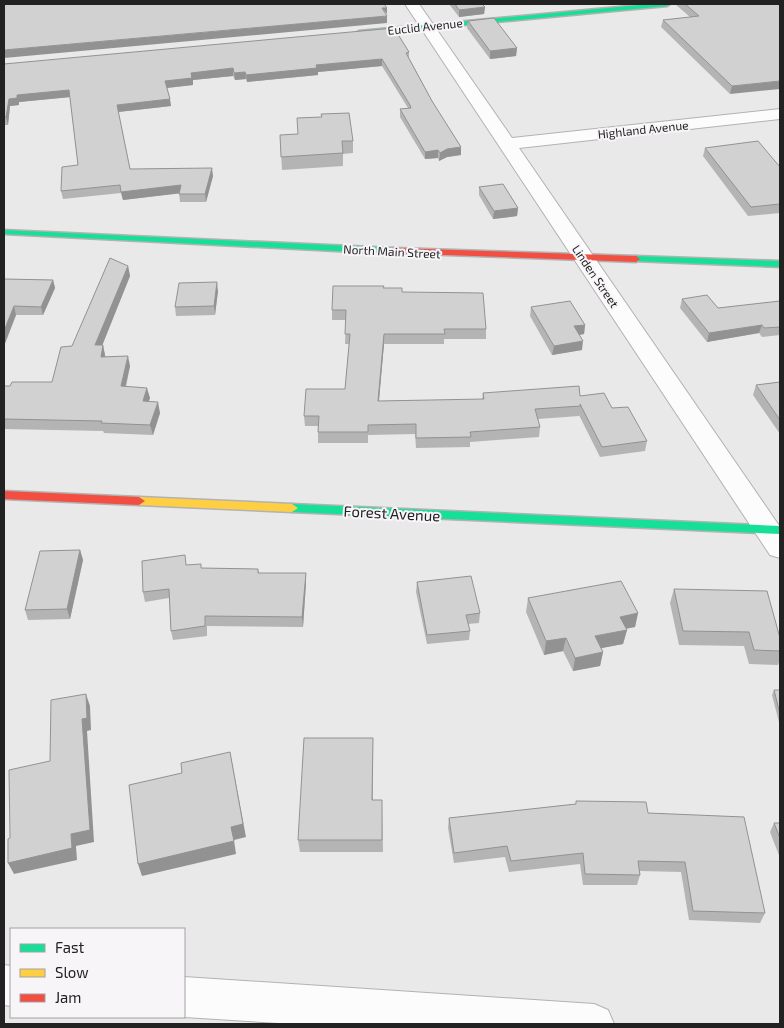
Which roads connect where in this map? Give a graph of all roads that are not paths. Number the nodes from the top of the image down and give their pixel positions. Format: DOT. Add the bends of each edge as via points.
graph roads {
  1 [pos="412,4"];
  2 [pos="667,4"];
  3 [pos="426,25"];
  4 [pos="352,33"];
  5 [pos="780,114"];
  6 [pos="507,144"];
  7 [pos="4,232"];
  8 [pos="584,259"];
  9 [pos="780,264"];
  10 [pos="4,495"];
  11 [pos="774,529"];
  12 [pos="780,548"];
  13 [pos="185,997"];
  14 [pos="594,1024"];
  1 -- 3 [label="street, Linden Street"];
  2 -- 3 [label="street, Euclid Avenue"];
  3 -- 4 [label="street, Euclid Avenue"];
  3 -- 6 [label="street, Linden Street"];
  5 -- 6 [label="street, Highland Avenue"];
  6 -- 8 [label="street, Linden Street"];
  7 -- 8 [label="street, North Main Street"];
  8 -- 9 [label="street, North Main Street"];
  8 -- 11 [label="street, Linden Street"];
  10 -- 11 [label="street, Forest Avenue"];
  11 -- 12 [label="street, Linden Street"];
  13 -- 14 [label="street"];
}
